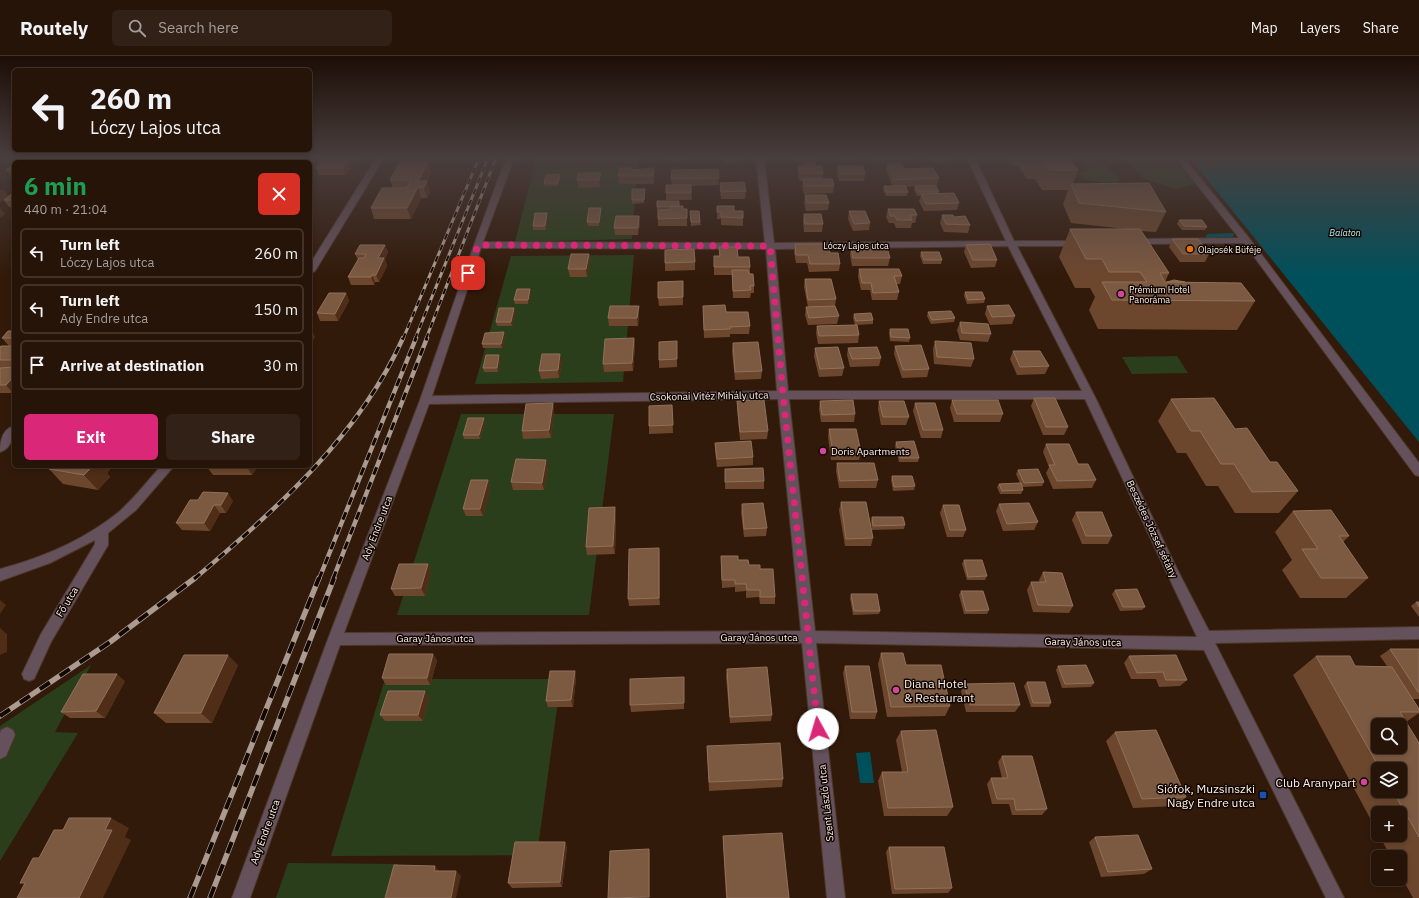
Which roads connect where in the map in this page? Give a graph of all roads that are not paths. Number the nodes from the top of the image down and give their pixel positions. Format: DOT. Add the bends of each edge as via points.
graph roads {
  1 [pos="356,197"];
  2 [pos="496,197"];
  3 [pos="764,197"];
  4 [pos="990,197"];
  5 [pos="1212,197"];
  6 [pos="1246,240"];
  7 [pos="1123,242"];
  8 [pos="1092,243"];
  9 [pos="478,245"];
  10 [pos="1012,245"];
  11 [pos="770,246"];
  12 [pos="312,268"];
  13 [pos="783,395"];
  14 [pos="1089,395"];
  15 [pos="425,400"];
  16 [pos="12,433"];
  17 [pos="0,448"];
  18 [pos="166,468"];
  19 [pos="1419,472"];
  20 [pos="101,531"];
  21 [pos="0,575"];
  22 [pos="1419,633"];
  23 [pos="809,637"];
  24 [pos="335,639"];
  25 [pos="1206,640"];
  26 [pos="29,674"];
  27 [pos="7,735"];
  28 [pos="0,751"];
  29 [pos="241,898"];
  30 [pos="836,898"];
  31 [pos="1335,898"];
  1 -- 12 [label="street"];
  2 -- 9 [label="street, Ady Endre utca"];
  3 -- 11 [label="street, Szent László utca"];
  4 -- 10 [label="street, Beszédes József sétány"];
  5 -- 6 [label="street"];
  6 -- 7 [label="street"];
  6 -- 19 [label="street"];
  8 -- 10 [label="street, Lóczy Lajos utca"];
  9 -- 11 [label="street, Lóczy Lajos utca"];
  9 -- 15 [label="street, Ady Endre utca"];
  10 -- 11 [label="street, Lóczy Lajos utca"];
  10 -- 14 [label="street, Beszédes József sétány"];
  11 -- 13 [label="street, Szent László utca"];
  13 -- 14 [label="street, Csokonai Vitéz Mihály utca"];
  13 -- 15 [label="street, Csokonai Vitéz Mihály utca"];
  13 -- 23 [label="street, Szent László utca"];
  14 -- 25 [label="street, Beszédes József sétány" via="1164,557"];
  15 -- 24 [label="street, Ady Endre utca"];
  16 -- 17 [label="street"];
  18 -- 20 [label="street" via="130,508"];
  20 -- 21 [label="street" via="37,562"];
  20 -- 26 [label="street, Fő utca" via="102,545 63,607"];
  22 -- 25 [label="street, Garay János utca"];
  23 -- 24 [label="street, Garay János utca"];
  23 -- 25 [label="street, Garay János utca"];
  23 -- 30 [label="street, Szent László utca"];
  24 -- 29 [label="street, Ady Endre utca"];
  25 -- 31 [label="street, Beszédes József sétány"];
  27 -- 28 [label="street"];
}
